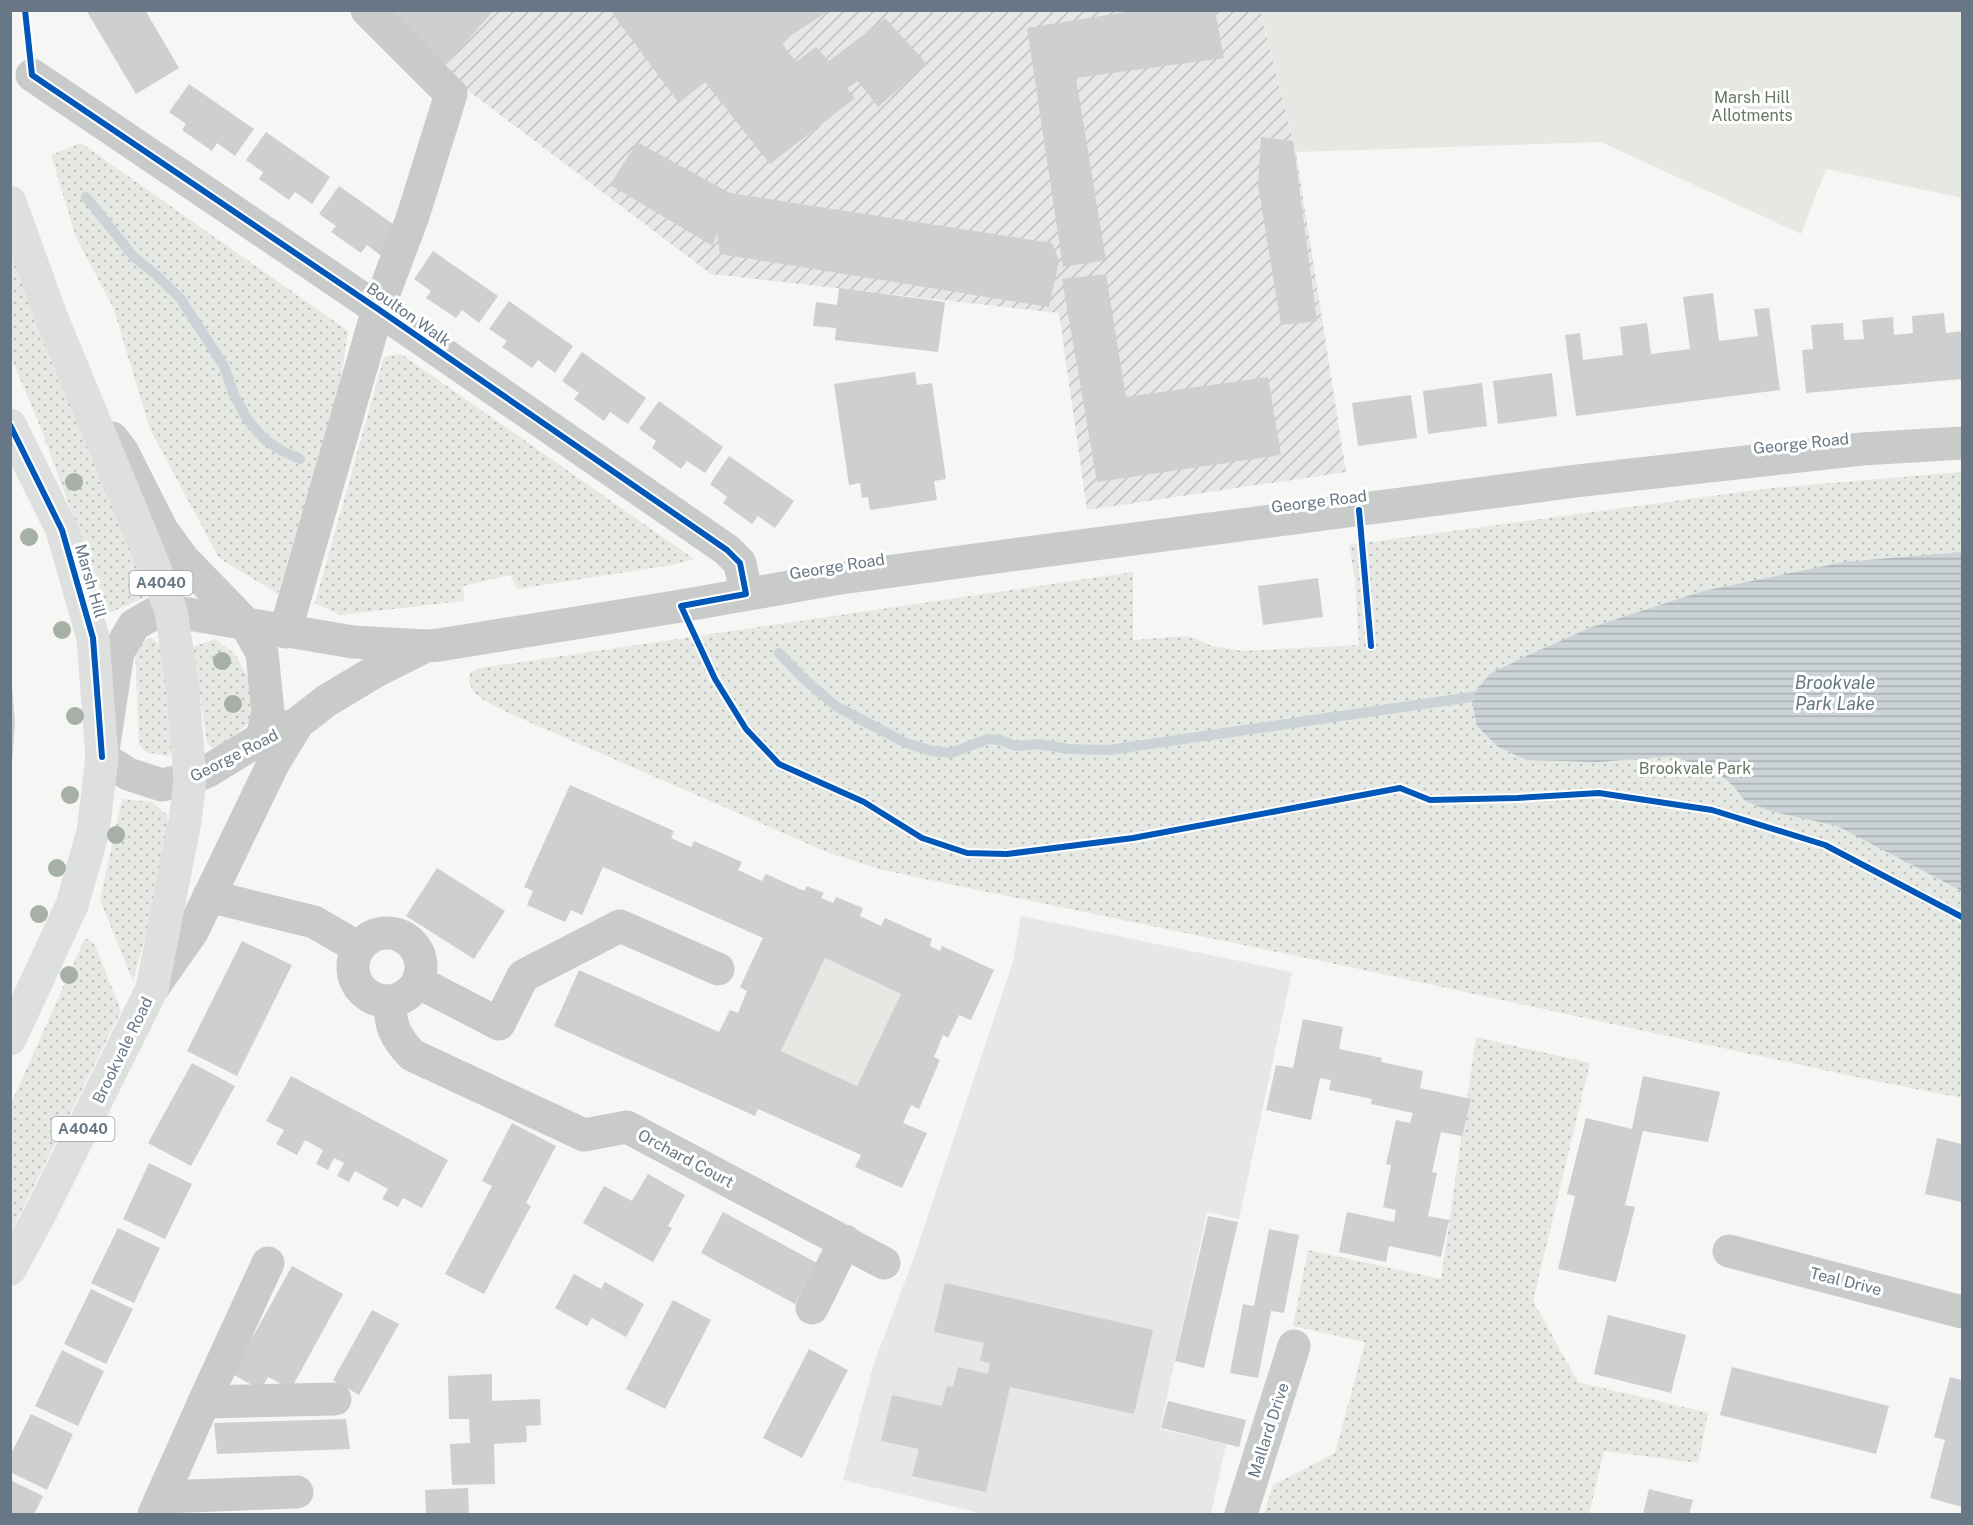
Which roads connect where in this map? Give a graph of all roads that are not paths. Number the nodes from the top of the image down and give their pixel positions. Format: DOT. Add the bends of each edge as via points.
graph roads {
  1 [pos="367,10"];
  2 [pos="32,75"];
  3 [pos="10,202"];
  4 [pos="378,309"];
  5 [pos="84,400"];
  6 [pos="10,425"];
  7 [pos="1962,443"];
  8 [pos="746,594"];
  9 [pos="171,611"];
  10 [pos="246,624"];
  11 [pos="285,632"];
  12 [pos="426,646"];
  13 [pos="298,723"];
  14 [pos="262,738"];
  15 [pos="102,758"];
  16 [pos="190,779"];
  17 [pos="209,896"];
  18 [pos="359,948"];
  19 [pos="718,969"];
  20 [pos="418,982"];
  21 [pos="152,989"];
  22 [pos="390,1002"];
  23 [pos="10,1040"];
  24 [pos="845,1241"];
  25 [pos="1728,1251"];
  26 [pos="268,1263"];
  27 [pos="884,1263"];
  28 [pos="10,1269"];
  29 [pos="812,1308"];
  30 [pos="1962,1312"];
  31 [pos="1294,1346"];
  32 [pos="335,1399"];
  33 [pos="204,1402"];
  34 [pos="297,1492"];
  35 [pos="158,1506"];
  36 [pos="1241,1515"];
  1 -- 4 [label="street" via="451,94 413,216"];
  2 -- 4 [label="street, Boulton Walk"];
  3 -- 5 [label="main road, A4040"];
  4 -- 8 [label="street, Boulton Walk" via="727,550 740,563"];
  4 -- 11 [label="street"];
  5 -- 9 [label="main road, A4040"];
  5 -- 10 [label="street" via="122,451 177,552"];
  6 -- 15 [label="main road, Marsh Hill" via="62,530 93,638"];
  7 -- 8 [label="street, George Road" via="1862,449 1576,481 1004,555"];
  8 -- 12 [label="street, George Road"];
  9 -- 10 [label="street, George Road"];
  9 -- 15 [label="street, George Road" via="153,614 134,625 118,652"];
  9 -- 16 [label="main road, A4040" via="183,690"];
  10 -- 11 [label="street, George Road"];
  10 -- 14 [label="street" via="262,653 268,712"];
  11 -- 12 [label="street, George Road" via="353,642"];
  12 -- 13 [label="street, George Road" via="326,701"];
  13 -- 14 [label="street, George Road"];
  13 -- 17 [label="street" via="273,764"];
  14 -- 16 [label="street, George Road"];
  15 -- 16 [label="street, George Road" via="128,774 162,785"];
  15 -- 23 [label="main road" via="93,832 72,905"];
  16 -- 21 [label="main road, Brookvale Road / A4040"];
  17 -- 18 [label="street" via="314,922"];
  17 -- 21 [label="street" via="192,932"];
  18 -- 20 [label="street" via="375,935 390,933 414,946 421,960"];
  18 -- 22 [label="street" via="353,972 362,991"];
  19 -- 20 [label="street" via="620,926 523,976 499,1024"];
  20 -- 22 [label="street" via="413,991"];
  21 -- 28 [label="main road, Brookvale Road / A4040"];
  22 -- 24 [label="street, Orchard Court" via="390,1020 398,1041 412,1055 584,1135 627,1127"];
  24 -- 27 [label="street, Orchard Court"];
  24 -- 29 [label="street"];
  25 -- 30 [label="street, Teal Drive"];
  26 -- 33 [label="street"];
  31 -- 36 [label="street, Mallard Drive"];
  32 -- 33 [label="street"];
  33 -- 35 [label="street"];
  34 -- 35 [label="street"];
}
